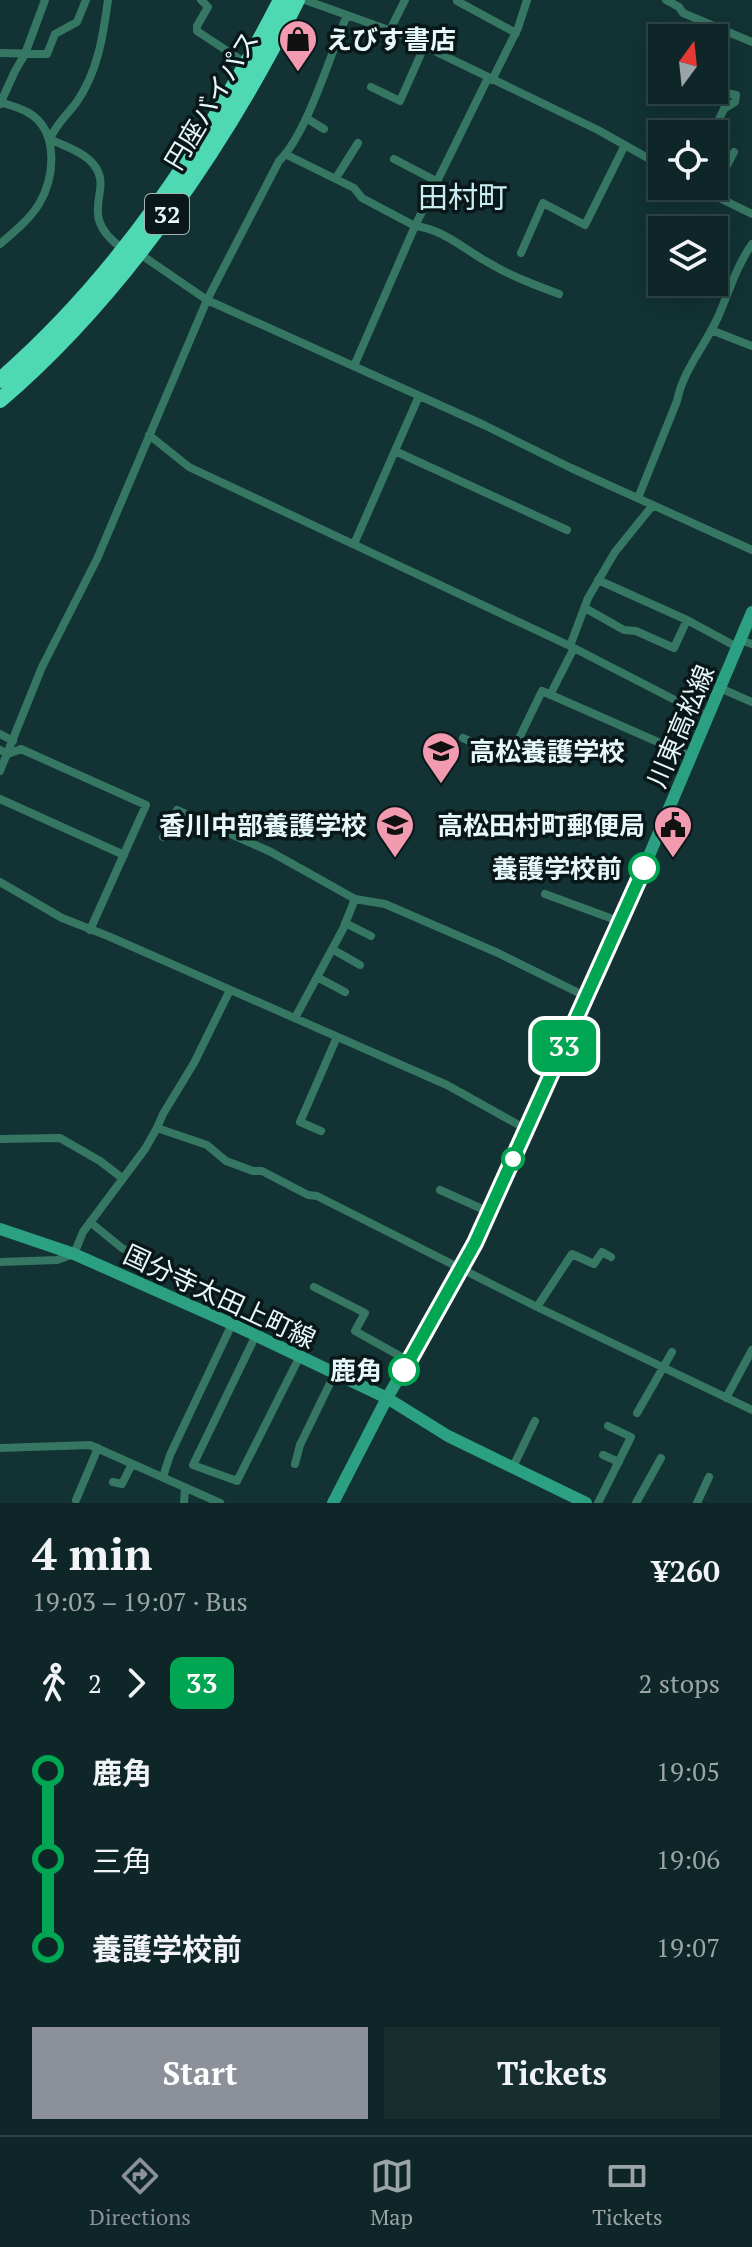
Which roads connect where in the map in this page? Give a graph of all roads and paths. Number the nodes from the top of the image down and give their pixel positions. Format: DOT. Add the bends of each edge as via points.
graph roads {
  1 [pos="45,0"];
  2 [pos="86,0"];
  3 [pos="108,0"];
  4 [pos="201,0"];
  5 [pos="281,0"];
  6 [pos="297,0"];
  7 [pos="305,0"];
  8 [pos="405,0"];
  9 [pos="527,0"];
  10 [pos="666,0"];
  11 [pos="457,1"];
  12 [pos="347,15"];
  13 [pos="390,30"];
  14 [pos="516,33"];
  15 [pos="752,42"];
  16 [pos="424,47"];
  17 [pos="0,53"];
  18 [pos="25,54"];
  19 [pos="247,65"];
  20 [pos="490,79"];
  21 [pos="371,87"];
  22 [pos="0,103"];
  23 [pos="724,109"];
  24 [pos="306,118"];
  25 [pos="719,120"];
  26 [pos="324,129"];
  27 [pos="50,139"];
  28 [pos="358,143"];
  29 [pos="625,145"];
  30 [pos="734,152"];
  31 [pos="285,154"];
  32 [pos="648,158"];
  33 [pos="394,159"];
  34 [pos="728,163"];
  35 [pos="336,178"];
  36 [pos="438,182"];
  37 [pos="720,200"];
  38 [pos="752,214"];
  39 [pos="415,226"];
  40 [pos="0,244"];
  41 [pos="752,244"];
  42 [pos="130,249"];
  43 [pos="521,253"];
  44 [pos="559,294"];
  45 [pos="207,300"];
  46 [pos="711,330"];
  47 [pos="752,346"];
  48 [pos="354,366"];
  49 [pos="0,380"];
  50 [pos="419,396"];
  51 [pos="0,400"];
  52 [pos="149,435"];
  53 [pos="395,451"];
  54 [pos="638,498"];
  55 [pos="653,505"];
  56 [pos="567,530"];
  57 [pos="354,544"];
  58 [pos="752,550"];
  59 [pos="598,580"];
  60 [pos="585,608"];
  61 [pos="752,612"];
  62 [pos="687,620"];
  63 [pos="743,643"];
  64 [pos="572,647"];
  65 [pos="720,688"];
  66 [pos="550,695"];
  67 [pos="752,702"];
  68 [pos="708,717"];
  69 [pos="0,734"];
  70 [pos="463,738"];
  71 [pos="13,741"];
  72 [pos="4,752"];
  73 [pos="692,757"];
  74 [pos="0,771"];
  75 [pos="0,799"];
  76 [pos="163,837"];
  77 [pos="124,855"];
  78 [pos="0,882"];
  79 [pos="545,894"];
  80 [pos="355,899"];
  81 [pos="621,922"];
  82 [pos="345,923"];
  83 [pos="90,930"];
  84 [pos="371,936"];
  85 [pos="332,949"];
  86 [pos="360,965"];
  87 [pos="317,977"];
  88 [pos="230,990"];
  89 [pos="345,992"];
  90 [pos="587,997"];
  91 [pos="295,1018"];
  92 [pos="337,1037"];
  93 [pos="157,1128"];
  94 [pos="526,1129"];
  95 [pos="321,1131"];
  96 [pos="0,1139"];
  97 [pos="122,1178"];
  98 [pos="440,1190"];
  99 [pos="489,1212"];
  100 [pos="90,1222"];
  101 [pos="0,1229"];
  102 [pos="74,1254"];
  103 [pos="140,1257"];
  104 [pos="611,1257"];
  105 [pos="0,1262"];
  106 [pos="461,1270"];
  107 [pos="314,1287"];
  108 [pos="537,1307"];
  109 [pos="232,1324"];
  110 [pos="256,1335"];
  111 [pos="752,1350"];
  112 [pos="672,1352"];
  113 [pos="300,1356"];
  114 [pos="409,1361"];
  115 [pos="663,1367"];
  116 [pos="335,1373"];
  117 [pos="387,1398"];
  118 [pos="726,1398"];
  119 [pos="752,1410"];
  120 [pos="637,1413"];
  121 [pos="535,1421"];
  122 [pos="608,1426"];
  123 [pos="0,1448"];
  124 [pos="98,1448"];
  125 [pos="603,1455"];
  126 [pos="661,1458"];
  127 [pos="619,1462"];
  128 [pos="132,1464"];
  129 [pos="295,1464"];
  130 [pos="512,1469"];
  131 [pos="163,1477"];
  132 [pos="709,1477"];
  133 [pos="113,1482"];
  134 [pos="185,1488"];
  135 [pos="76,1500"];
  136 [pos="184,1503"];
  137 [pos="220,1503"];
  138 [pos="333,1503"];
  139 [pos="586,1503"];
  140 [pos="598,1503"];
  141 [pos="636,1503"];
  142 [pos="697,1503"];
  1 -- 18 [label="street"];
  2 -- 18 [label="street" via="77,22 55,34 47,54"];
  3 -- 27 [label="street" via="95,69"];
  4 -- 19 [label="street" via="208,7 197,31"];
  5 -- 19 [label="highway, 円座バイパス / 32"];
  6 -- 42 [label="highway, 円座バイパス / 32" via="203,163"];
  7 -- 12 [label="street"];
  8 -- 13 [label="street"];
  9 -- 14 [label="street"];
  10 -- 15 [label="street" via="683,13"];
  11 -- 14 [label="street"];
  12 -- 13 [label="street"];
  12 -- 24 [label="street"];
  13 -- 16 [label="street"];
  14 -- 20 [label="street"];
  16 -- 20 [label="street"];
  16 -- 21 [label="street" via="400,101"];
  17 -- 18 [label="street"];
  18 -- 22 [label="street"];
  19 -- 42 [label="highway, 円座バイパス / 32"];
  20 -- 29 [label="street"];
  20 -- 36 [label="street"];
  22 -- 27 [label="street" via="29,113"];
  23 -- 25 [label="street"];
  24 -- 26 [label="street"];
  24 -- 31 [label="street"];
  27 -- 40 [label="street" via="51,165 40,203"];
  27 -- 42 [label="street" via="93,164 100,183 99,222 107,238"];
  28 -- 35 [label="street"];
  29 -- 32 [label="street"];
  29 -- 43 [label="street" via="585,225 543,203"];
  30 -- 34 [label="street"];
  31 -- 35 [label="street"];
  31 -- 45 [label="street"];
  33 -- 36 [label="street"];
  35 -- 39 [label="street"];
  36 -- 39 [label="street"];
  37 -- 38 [label="street"];
  39 -- 44 [label="street"];
  39 -- 48 [label="street"];
  41 -- 46 [label="street"];
  42 -- 45 [label="street"];
  42 -- 49 [label="highway, 円座バイパス / 32"];
  42 -- 51 [label="highway, 円座バイパス / 32" via="69,332"];
  45 -- 48 [label="street"];
  45 -- 52 [label="street"];
  46 -- 47 [label="street"];
  46 -- 54 [label="street" via="680,388"];
  48 -- 50 [label="street"];
  50 -- 53 [label="street"];
  50 -- 54 [label="street"];
  52 -- 57 [label="street" via="189,467"];
  52 -- 71 [label="street"];
  53 -- 56 [label="street"];
  53 -- 57 [label="street"];
  54 -- 55 [label="street"];
  55 -- 58 [label="street"];
  55 -- 59 [label="street"];
  57 -- 64 [label="street"];
  59 -- 60 [label="street"];
  59 -- 62 [label="street"];
  60 -- 62 [label="street" via="624,630 674,648"];
  60 -- 64 [label="street"];
  61 -- 63 [label="main road, 川東高松線"];
  62 -- 63 [label="street"];
  63 -- 65 [label="main road, 川東高松線"];
  64 -- 66 [label="street"];
  64 -- 68 [label="street"];
  65 -- 67 [label="street"];
  65 -- 68 [label="main road, 川東高松線"];
  66 -- 70 [label="street" via="542,691 509,759"];
  66 -- 73 [label="street"];
  68 -- 73 [label="main road, 川東高松線"];
  69 -- 71 [label="street"];
  71 -- 72 [label="street"];
  72 -- 74 [label="street"];
  72 -- 77 [label="street" via="21,749 146,805"];
  73 -- 81 [label="main road, 川東高松線"];
  75 -- 77 [label="street"];
  76 -- 80 [label="street" via="177,810 271,852"];
  77 -- 83 [label="street"];
  78 -- 83 [label="street"];
  79 -- 81 [label="street"];
  80 -- 82 [label="street"];
  80 -- 90 [label="street" via="385,904"];
  81 -- 90 [label="main road, 川東高松線"];
  82 -- 84 [label="street"];
  82 -- 85 [label="street"];
  83 -- 88 [label="street"];
  85 -- 86 [label="street"];
  85 -- 87 [label="street"];
  87 -- 89 [label="street"];
  87 -- 91 [label="street"];
  88 -- 91 [label="street"];
  88 -- 93 [label="street"];
  90 -- 94 [label="main road, 川東高松線"];
  91 -- 92 [label="street"];
  92 -- 94 [label="street" via="447,1085"];
  92 -- 95 [label="street" via="300,1122"];
  93 -- 97 [label="street"];
  93 -- 106 [label="street" via="317,1196"];
  94 -- 99 [label="main road, 川東高松線"];
  96 -- 97 [label="street" via="60,1138"];
  97 -- 100 [label="street"];
  98 -- 99 [label="street"];
  99 -- 106 [label="main road, 川東高松線"];
  100 -- 102 [label="street"];
  100 -- 103 [label="street"];
  101 -- 102 [label="main road, 国分寺太田上町線"];
  102 -- 105 [label="street" via="57,1260"];
  102 -- 109 [label="main road, 国分寺太田上町線"];
  104 -- 108 [label="street" via="602,1252 594,1264 572,1254"];
  106 -- 108 [label="street"];
  106 -- 114 [label="main road, 川東高松線"];
  107 -- 114 [label="street" via="365,1313 355,1331"];
  108 -- 115 [label="street"];
  109 -- 110 [label="main road, 国分寺太田上町線"];
  109 -- 131 [label="street"];
  110 -- 113 [label="main road, 国分寺太田上町線"];
  110 -- 113 [label="street" via="193,1465 237,1481"];
  111 -- 118 [label="street"];
  112 -- 115 [label="street"];
  113 -- 116 [label="main road, 国分寺太田上町線"];
  114 -- 117 [label="main road, 川東高松線"];
  115 -- 118 [label="street"];
  115 -- 120 [label="street"];
  116 -- 117 [label="main road, 国分寺太田上町線"];
  116 -- 129 [label="street"];
  117 -- 130 [label="main road, 国分寺太田上町線"];
  117 -- 138 [label="main road, 川東高松線"];
  118 -- 119 [label="street"];
  121 -- 130 [label="street"];
  122 -- 127 [label="street" via="631,1437"];
  123 -- 124 [label="street"];
  124 -- 128 [label="street"];
  124 -- 135 [label="street"];
  125 -- 127 [label="street"];
  126 -- 141 [label="street"];
  127 -- 140 [label="street"];
  128 -- 131 [label="street"];
  128 -- 133 [label="street" via="122,1484"];
  130 -- 139 [label="main road, 国分寺太田上町線"];
  131 -- 134 [label="street"];
  132 -- 142 [label="street"];
  134 -- 136 [label="street"];
  134 -- 137 [label="street"];
}
